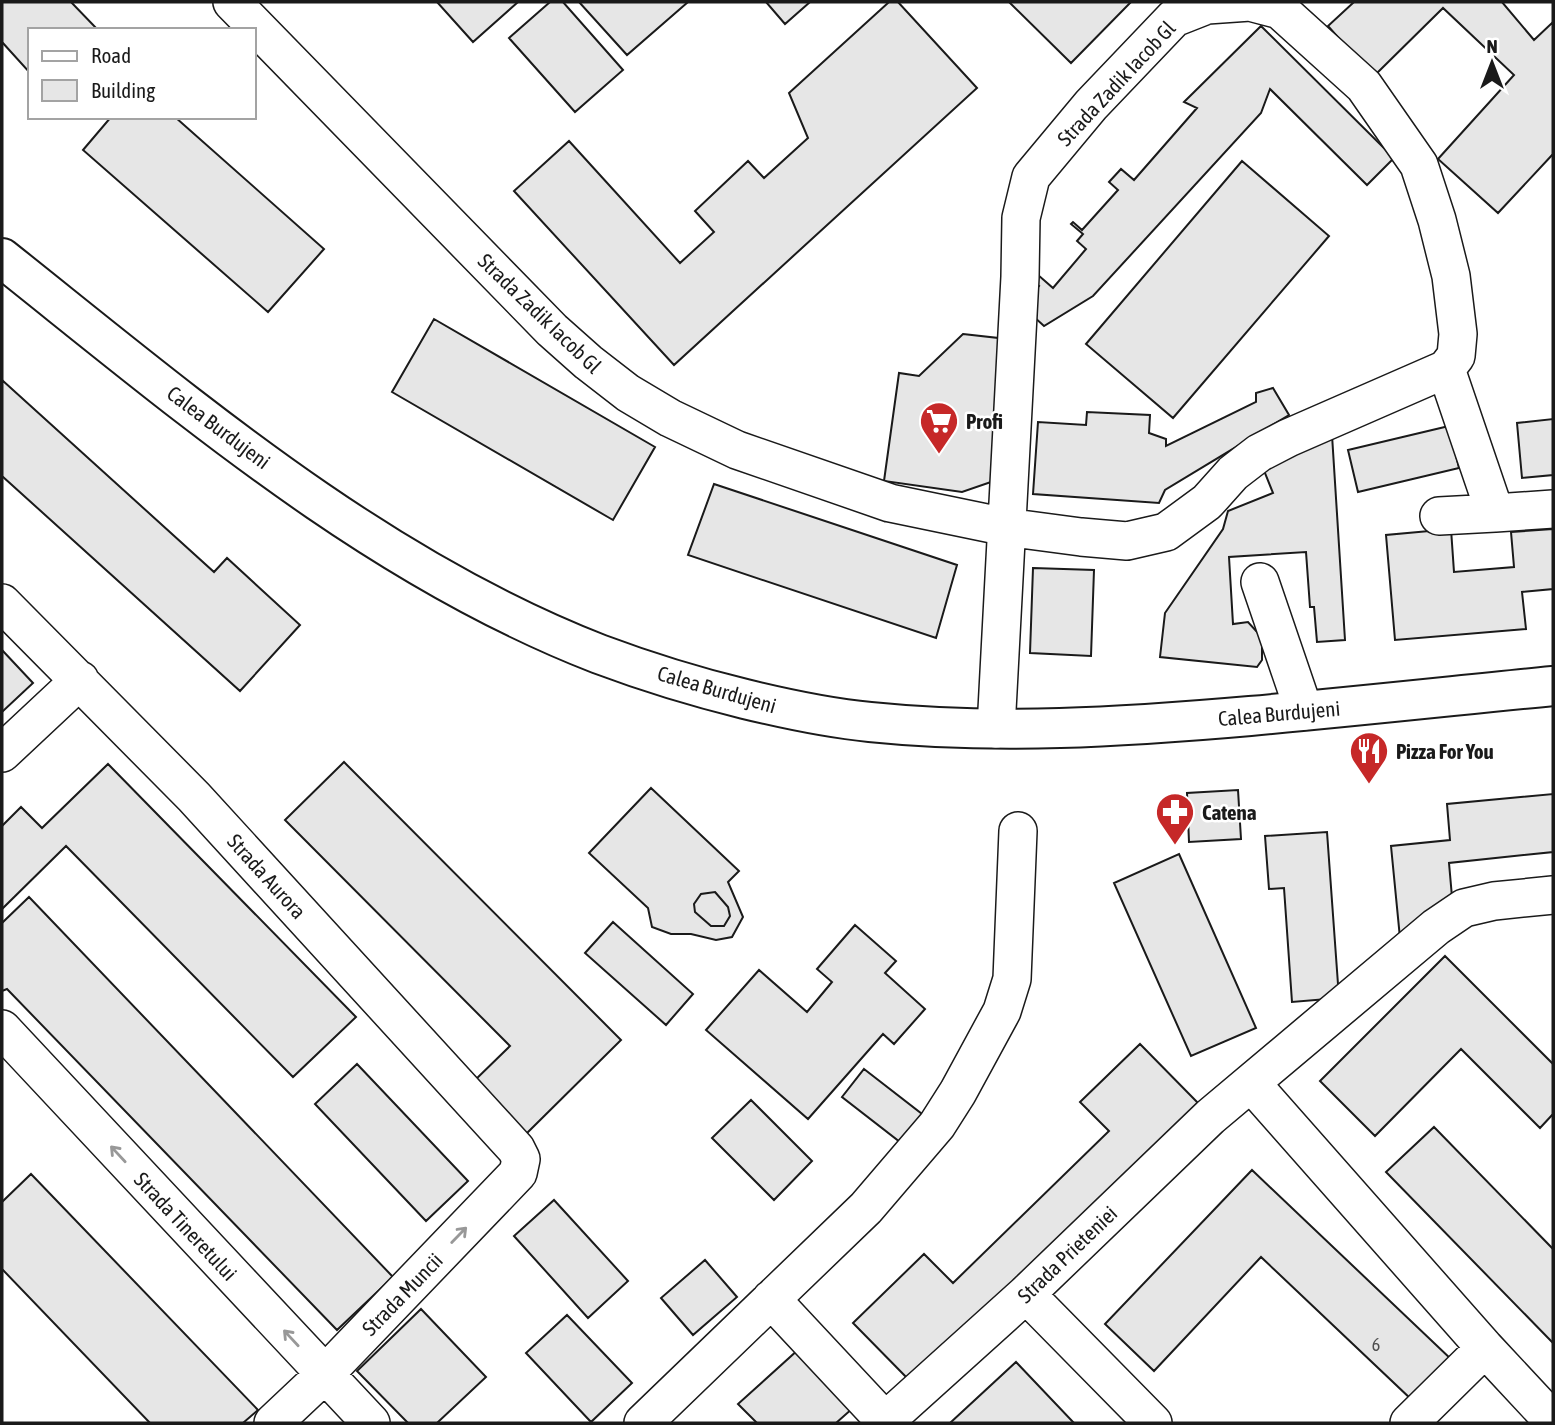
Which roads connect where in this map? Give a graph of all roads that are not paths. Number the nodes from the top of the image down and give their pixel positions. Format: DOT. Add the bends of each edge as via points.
graph roads {
  1 [pos="232,2"];
  2 [pos="2,258"];
  3 [pos="1446,369"];
  4 [pos="1553,509"];
  5 [pos="1494,513"];
  6 [pos="1439,516"];
  7 [pos="1006,527"];
  8 [pos="1260,582"];
  9 [pos="2,603"];
  10 [pos="80,680"];
  11 [pos="1553,686"];
  12 [pos="1304,711"];
  13 [pos="996,729"];
  14 [pos="2,753"];
  15 [pos="1018,831"];
  16 [pos="1553,895"];
  17 [pos="2,1029"];
  18 [pos="1251,1083"];
  19 [pos="521,1158"];
  20 [pos="1026,1294"];
  21 [pos="771,1299"];
  22 [pos="1485,1348"];
  23 [pos="325,1374"];
  24 [pos="1553,1421"];
  25 [pos="884,1422"];
  26 [pos="273,1423"];
  27 [pos="371,1423"];
  28 [pos="643,1423"];
  29 [pos="1153,1423"];
  30 [pos="1409,1423"];
  1 -- 7 [label="street, Strada Zadik Iacob Gl" via="552,330 628,393 750,455 890,503"];
  2 -- 13 [label="main road, Calea Burdujeni" via="290,480 391,548 524,620 599,654 792,710 867,722"];
  3 -- 5 [label="street"];
  3 -- 7 [label="street, Strada Zadik Iacob Gl" via="1259,453 1166,533 1127,541"];
  3 -- 7 [label="street, Strada Zadik Iacob Gl" via="1456,356 1458,334 1451,276 1419,165 1364,86 1280,10 1250,2 1207,5 1174,18 1091,105 1031,177 1021,218"];
  4 -- 5 [label="street"];
  5 -- 6 [label="street"];
  7 -- 13 [label="street, Strada Zadik Iacob Gl"];
  8 -- 12 [label="street"];
  9 -- 10 [label="street, Strada Aurora"];
  10 -- 14 [label="street"];
  10 -- 19 [label="street, Strada Aurora" via="204,807"];
  11 -- 12 [label="main road, Calea Burdujeni"];
  12 -- 13 [label="main road, Calea Burdujeni" via="1139,726"];
  15 -- 21 [label="street" via="1012,979 982,1051 937,1125 866,1208"];
  16 -- 18 [label="street, Strada Prieteniei" via="1464,908"];
  23 -- 17 [label="street, Strada Tineretului, one-way"];
  18 -- 20 [label="street, Strada Prieteniei"];
  18 -- 22 [label="street"];
  23 -- 19 [label="street, Strada Muncii, one-way" via="518,1173"];
  20 -- 25 [label="street, Strada Prieteniei"];
  20 -- 29 [label="street"];
  21 -- 25 [label="street"];
  21 -- 28 [label="street"];
  22 -- 24 [label="street"];
  22 -- 30 [label="street"];
  23 -- 26 [label="street, Strada Muncii"];
  23 -- 27 [label="street, Strada Tineretului"];
}
